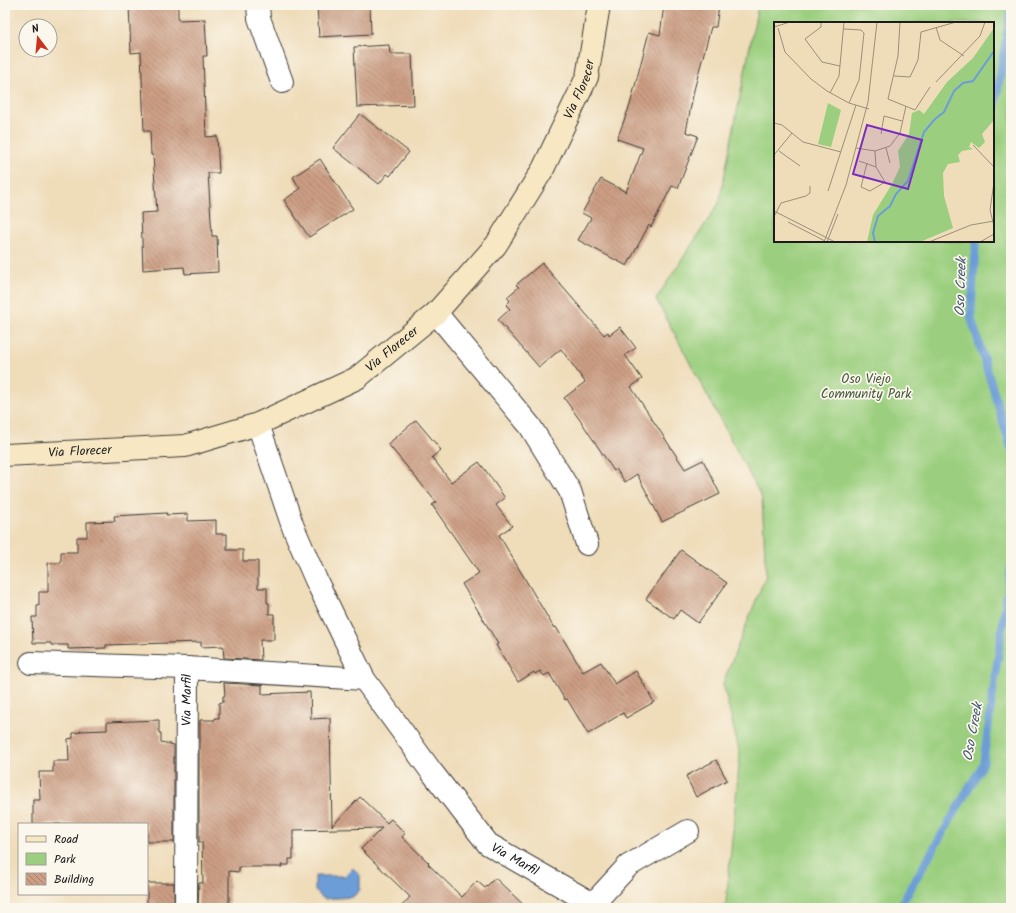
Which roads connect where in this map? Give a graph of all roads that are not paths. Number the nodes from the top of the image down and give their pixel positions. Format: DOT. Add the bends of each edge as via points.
graph roads {
  1 [pos="258,5"];
  2 [pos="599,5"];
  3 [pos="282,82"];
  4 [pos="436,313"];
  5 [pos="258,424"];
  6 [pos="5,455"];
  7 [pos="587,544"];
  8 [pos="31,663"];
  9 [pos="187,668"];
  10 [pos="364,679"];
  11 [pos="688,831"];
  12 [pos="592,906"];
  13 [pos="186,908"];
  1 -- 3 [label="street" via="259,18"];
  2 -- 4 [label="street, Via Florecer" via="587,77 542,169 496,245"];
  4 -- 5 [label="street, Via Florecer" via="357,378"];
  4 -- 7 [label="street" via="530,426 570,491"];
  5 -- 6 [label="street, Via Florecer" via="185,446"];
  5 -- 10 [label="street, Via Marfil" via="293,527"];
  8 -- 9 [label="street"];
  9 -- 10 [label="street, Via Marfil"];
  9 -- 13 [label="street, Via Marfil"];
  10 -- 12 [label="street, Via Marfil" via="488,844"];
  11 -- 12 [label="street" via="628,866"];
}
